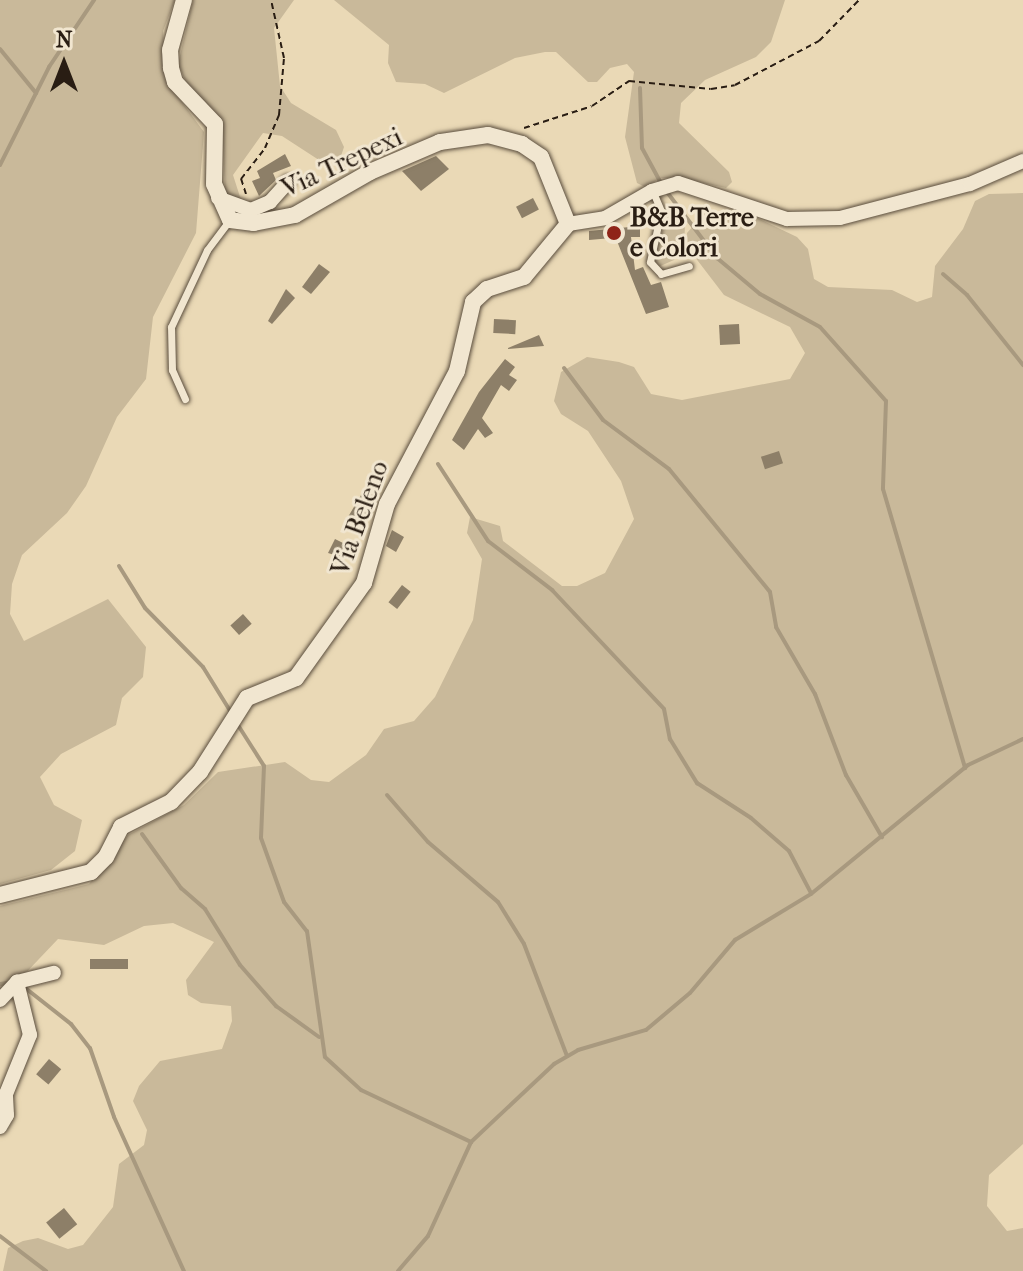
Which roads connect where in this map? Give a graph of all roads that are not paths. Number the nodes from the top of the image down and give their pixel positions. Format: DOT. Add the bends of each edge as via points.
graph roads {
  1 [pos="184,0"];
  2 [pos="1023,161"];
  3 [pos="288,182"];
  4 [pos="652,191"];
  5 [pos="218,198"];
  6 [pos="230,220"];
  7 [pos="568,224"];
  8 [pos="689,266"];
  9 [pos="185,399"];
  10 [pos="0,895"];
  11 [pos="54,973"];
  12 [pos="17,982"];
  13 [pos="0,1000"];
  14 [pos="0,1127"];
  1 -- 5 [label="street" via="172,36 171,68 175,82 215,124 212,170"];
  2 -- 4 [label="street" via="970,184 813,220 763,213 678,183"];
  3 -- 5 [label="street" via="270,202 251,210"];
  4 -- 7 [label="street" via="627,209"];
  4 -- 8 [label="lane" via="661,211 650,262 661,274"];
  5 -- 6 [label="street"];
  6 -- 7 [label="street, Via Trepexi" via="254,223 295,215 370,172 465,135 501,137 541,157"];
  6 -- 9 [label="lane" via="207,250 171,327 172,370"];
  7 -- 10 [label="street, Via Beleno" via="524,277 487,289 473,302 457,371 387,504 364,583 296,678 247,698 200,772 171,802 121,827 106,857 91,872"];
  11 -- 12 [label="street"];
  12 -- 13 [label="street"];
  12 -- 14 [label="street" via="30,1035 6,1094 7,1115"];
}
